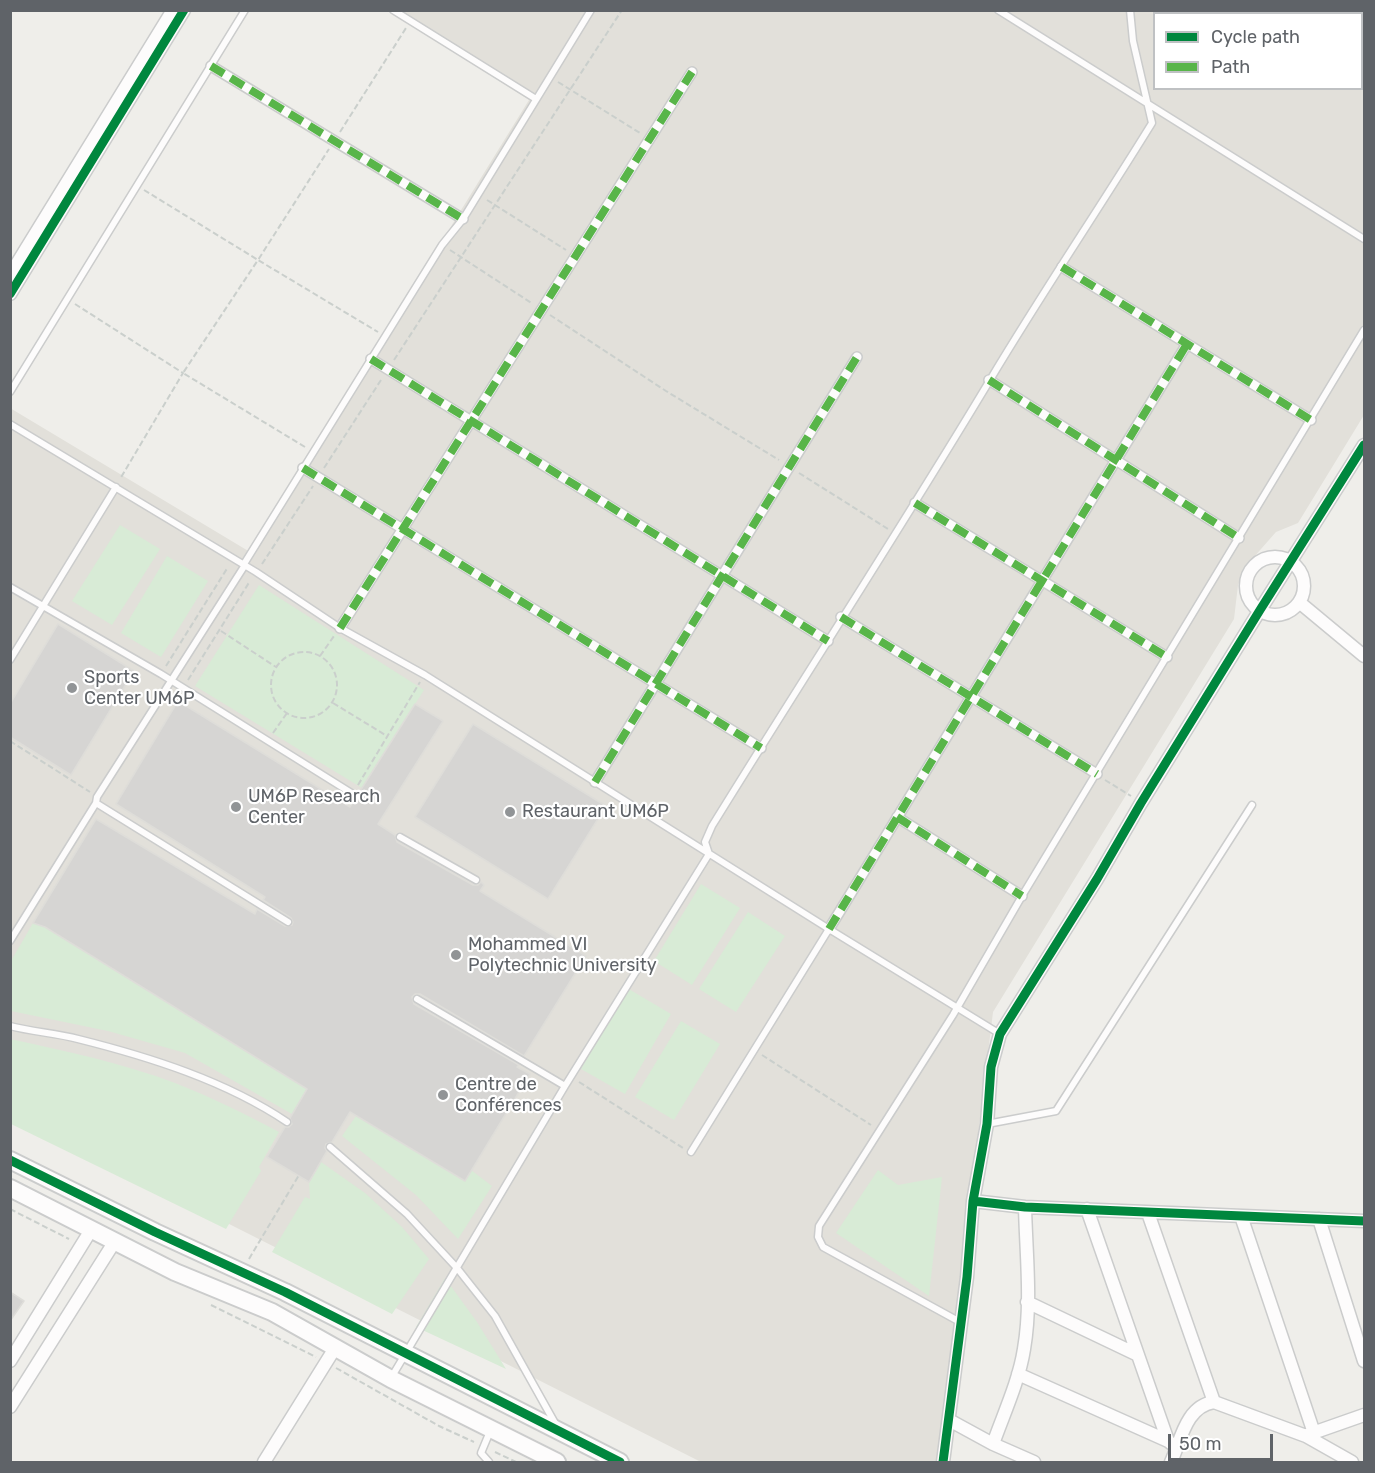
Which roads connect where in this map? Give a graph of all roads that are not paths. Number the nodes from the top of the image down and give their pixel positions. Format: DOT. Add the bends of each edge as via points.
graph roads {
  1 [pos="173,10"];
  2 [pos="184,10"];
  3 [pos="245,10"];
  4 [pos="393,10"];
  5 [pos="591,10"];
  6 [pos="998,10"];
  7 [pos="1130,10"];
  8 [pos="211,66"];
  9 [pos="692,72"];
  10 [pos="536,99"];
  11 [pos="1148,105"];
  12 [pos="463,219"];
  13 [pos="1365,239"];
  14 [pos="1062,267"];
  15 [pos="10,274"];
  16 [pos="10,294"];
  17 [pos="1365,330"];
  18 [pos="1187,344"];
  19 [pos="856,357"];
  20 [pos="371,359"];
  21 [pos="989,380"];
  22 [pos="10,392"];
  23 [pos="1311,420"];
  24 [pos="471,421"];
  25 [pos="10,424"];
  26 [pos="1365,445"];
  27 [pos="1115,460"];
  28 [pos="303,468"];
  29 [pos="116,487"];
  30 [pos="915,503"];
  31 [pos="403,530"];
  32 [pos="1239,538"];
  33 [pos="1291,561"];
  34 [pos="244,565"];
  35 [pos="722,576"];
  36 [pos="1042,580"];
  37 [pos="10,587"];
  38 [pos="1299,602"];
  39 [pos="44,605"];
  40 [pos="1260,610"];
  41 [pos="841,617"];
  42 [pos="340,628"];
  43 [pos="828,640"];
  44 [pos="1365,656"];
  45 [pos="1167,657"];
  46 [pos="10,660"];
  47 [pos="171,681"];
  48 [pos="656,684"];
  49 [pos="971,697"];
  50 [pos="761,748"];
  51 [pos="1097,774"];
  52 [pos="595,782"];
  53 [pos="353,794"];
  54 [pos="97,800"];
  55 [pos="1252,805"];
  56 [pos="897,817"];
  57 [pos="400,837"];
  58 [pos="709,854"];
  59 [pos="476,880"];
  60 [pos="1022,896"];
  61 [pos="288,922"];
  62 [pos="829,929"];
  63 [pos="10,941"];
  64 [pos="417,999"];
  65 [pos="957,1007"];
  66 [pos="10,1026"];
  67 [pos="1000,1034"];
  68 [pos="565,1086"];
  69 [pos="287,1122"];
  70 [pos="987,1124"];
  71 [pos="330,1147"];
  72 [pos="691,1152"];
  73 [pos="10,1160"];
  74 [pos="10,1188"];
  75 [pos="973,1201"];
  76 [pos="1025,1207"];
  77 [pos="1087,1209"];
  78 [pos="1148,1213"];
  79 [pos="1240,1216"];
  80 [pos="1319,1219"];
  81 [pos="1365,1221"];
  82 [pos="91,1230"];
  83 [pos="114,1241"];
  84 [pos="457,1268"];
  85 [pos="1027,1302"];
  86 [pos="960,1323"];
  87 [pos="406,1353"];
  88 [pos="331,1355"];
  89 [pos="1138,1355"];
  90 [pos="1365,1360"];
  91 [pos="10,1361"];
  92 [pos="1018,1374"];
  93 [pos="391,1379"];
  94 [pos="1214,1402"];
  95 [pos="10,1407"];
  96 [pos="1365,1416"];
  97 [pos="949,1420"];
  98 [pos="491,1429"];
  99 [pos="558,1429"];
  100 [pos="1310,1434"];
  101 [pos="993,1444"];
  102 [pos="1172,1445"];
  103 [pos="1339,1460"];
  104 [pos="264,1462"];
  105 [pos="489,1462"];
  106 [pos="557,1462"];
  107 [pos="620,1462"];
  108 [pos="943,1462"];
  109 [pos="1034,1462"];
  110 [pos="1171,1462"];
  111 [pos="1353,1462"];
  1 -- 15 [label="street"];
  2 -- 16 [label="street"];
  3 -- 8 [label="lane"];
  4 -- 10 [label="lane"];
  5 -- 10 [label="lane"];
  6 -- 11 [label="lane"];
  7 -- 11 [label="lane"];
  8 -- 12 [label="street"];
  8 -- 22 [label="lane"];
  9 -- 24 [label="street"];
  10 -- 12 [label="lane"];
  11 -- 13 [label="lane"];
  11 -- 14 [label="lane" via="1152,123"];
  12 -- 20 [label="lane" via="442,245"];
  14 -- 18 [label="street"];
  14 -- 21 [label="lane"];
  17 -- 23 [label="lane"];
  18 -- 23 [label="street"];
  18 -- 27 [label="street"];
  19 -- 35 [label="street"];
  20 -- 24 [label="street"];
  20 -- 28 [label="lane"];
  21 -- 27 [label="street"];
  21 -- 30 [label="lane"];
  23 -- 32 [label="lane"];
  24 -- 31 [label="street"];
  24 -- 35 [label="street"];
  25 -- 29 [label="lane"];
  26 -- 33 [label="street"];
  27 -- 32 [label="street"];
  27 -- 36 [label="street"];
  28 -- 31 [label="street"];
  28 -- 34 [label="lane"];
  29 -- 34 [label="lane"];
  29 -- 39 [label="lane"];
  30 -- 36 [label="street"];
  30 -- 41 [label="lane"];
  31 -- 42 [label="street"];
  31 -- 48 [label="street"];
  32 -- 45 [label="lane"];
  33 -- 38 [label="street" via="1304,584"];
  33 -- 40 [label="street"];
  33 -- 40 [label="street" via="1274,557 1251,570 1248,597"];
  34 -- 42 [label="lane"];
  34 -- 47 [label="lane"];
  35 -- 43 [label="street"];
  35 -- 48 [label="street"];
  36 -- 45 [label="street"];
  36 -- 49 [label="street"];
  37 -- 39 [label="lane"];
  38 -- 40 [label="street" via="1281,614"];
  38 -- 44 [label="street"];
  39 -- 46 [label="lane"];
  39 -- 47 [label="lane"];
  40 -- 67 [label="street"];
  41 -- 43 [label="lane"];
  41 -- 49 [label="street"];
  42 -- 52 [label="lane" via="425,675"];
  43 -- 50 [label="lane"];
  45 -- 51 [label="lane"];
  47 -- 53 [label="lane"];
  47 -- 54 [label="lane"];
  48 -- 50 [label="street"];
  48 -- 52 [label="street"];
  49 -- 51 [label="street"];
  49 -- 56 [label="street"];
  50 -- 58 [label="lane" via="705,842"];
  51 -- 60 [label="lane"];
  52 -- 58 [label="lane"];
  54 -- 61 [label="lane"];
  54 -- 63 [label="lane"];
  55 -- 70 [label="lane" via="1056,1111"];
  56 -- 60 [label="street"];
  56 -- 62 [label="street"];
  57 -- 59 [label="lane"];
  58 -- 62 [label="lane"];
  58 -- 68 [label="lane"];
  60 -- 65 [label="lane"];
  62 -- 65 [label="lane"];
  62 -- 72 [label="lane"];
  64 -- 68 [label="lane"];
  65 -- 67 [label="lane"];
  65 -- 86 [label="lane" via="819,1226 818,1237 823,1247"];
  66 -- 69 [label="lane" via="76,1038 168,1067 224,1087"];
  67 -- 70 [label="street" via="991,1067"];
  68 -- 84 [label="lane"];
  70 -- 75 [label="street"];
  71 -- 84 [label="lane" via="407,1214"];
  73 -- 87 [label="street"];
  74 -- 82 [label="street"];
  75 -- 76 [label="street"];
  75 -- 86 [label="street"];
  76 -- 77 [label="street"];
  76 -- 85 [label="street"];
  77 -- 78 [label="street"];
  77 -- 89 [label="street"];
  78 -- 79 [label="street"];
  78 -- 94 [label="street"];
  79 -- 80 [label="street"];
  79 -- 100 [label="street"];
  80 -- 81 [label="street"];
  80 -- 90 [label="street"];
  82 -- 83 [label="street"];
  82 -- 91 [label="street"];
  83 -- 88 [label="street" via="272,1312"];
  83 -- 95 [label="street"];
  84 -- 87 [label="lane"];
  84 -- 99 [label="lane" via="495,1316"];
  85 -- 89 [label="street"];
  85 -- 92 [label="street"];
  86 -- 97 [label="street"];
  87 -- 93 [label="lane"];
  87 -- 99 [label="street"];
  88 -- 93 [label="street"];
  88 -- 104 [label="street"];
  89 -- 102 [label="street"];
  92 -- 101 [label="street"];
  92 -- 102 [label="street"];
  93 -- 98 [label="street"];
  94 -- 100 [label="street"];
  94 -- 102 [label="street" via="1196,1408"];
  96 -- 100 [label="street"];
  97 -- 101 [label="street"];
  97 -- 108 [label="street"];
  98 -- 105 [label="lane" via="481,1453"];
  98 -- 106 [label="street"];
  99 -- 107 [label="street"];
  100 -- 103 [label="street"];
  101 -- 109 [label="street"];
  102 -- 110 [label="street"];
  103 -- 111 [label="street"];
}
